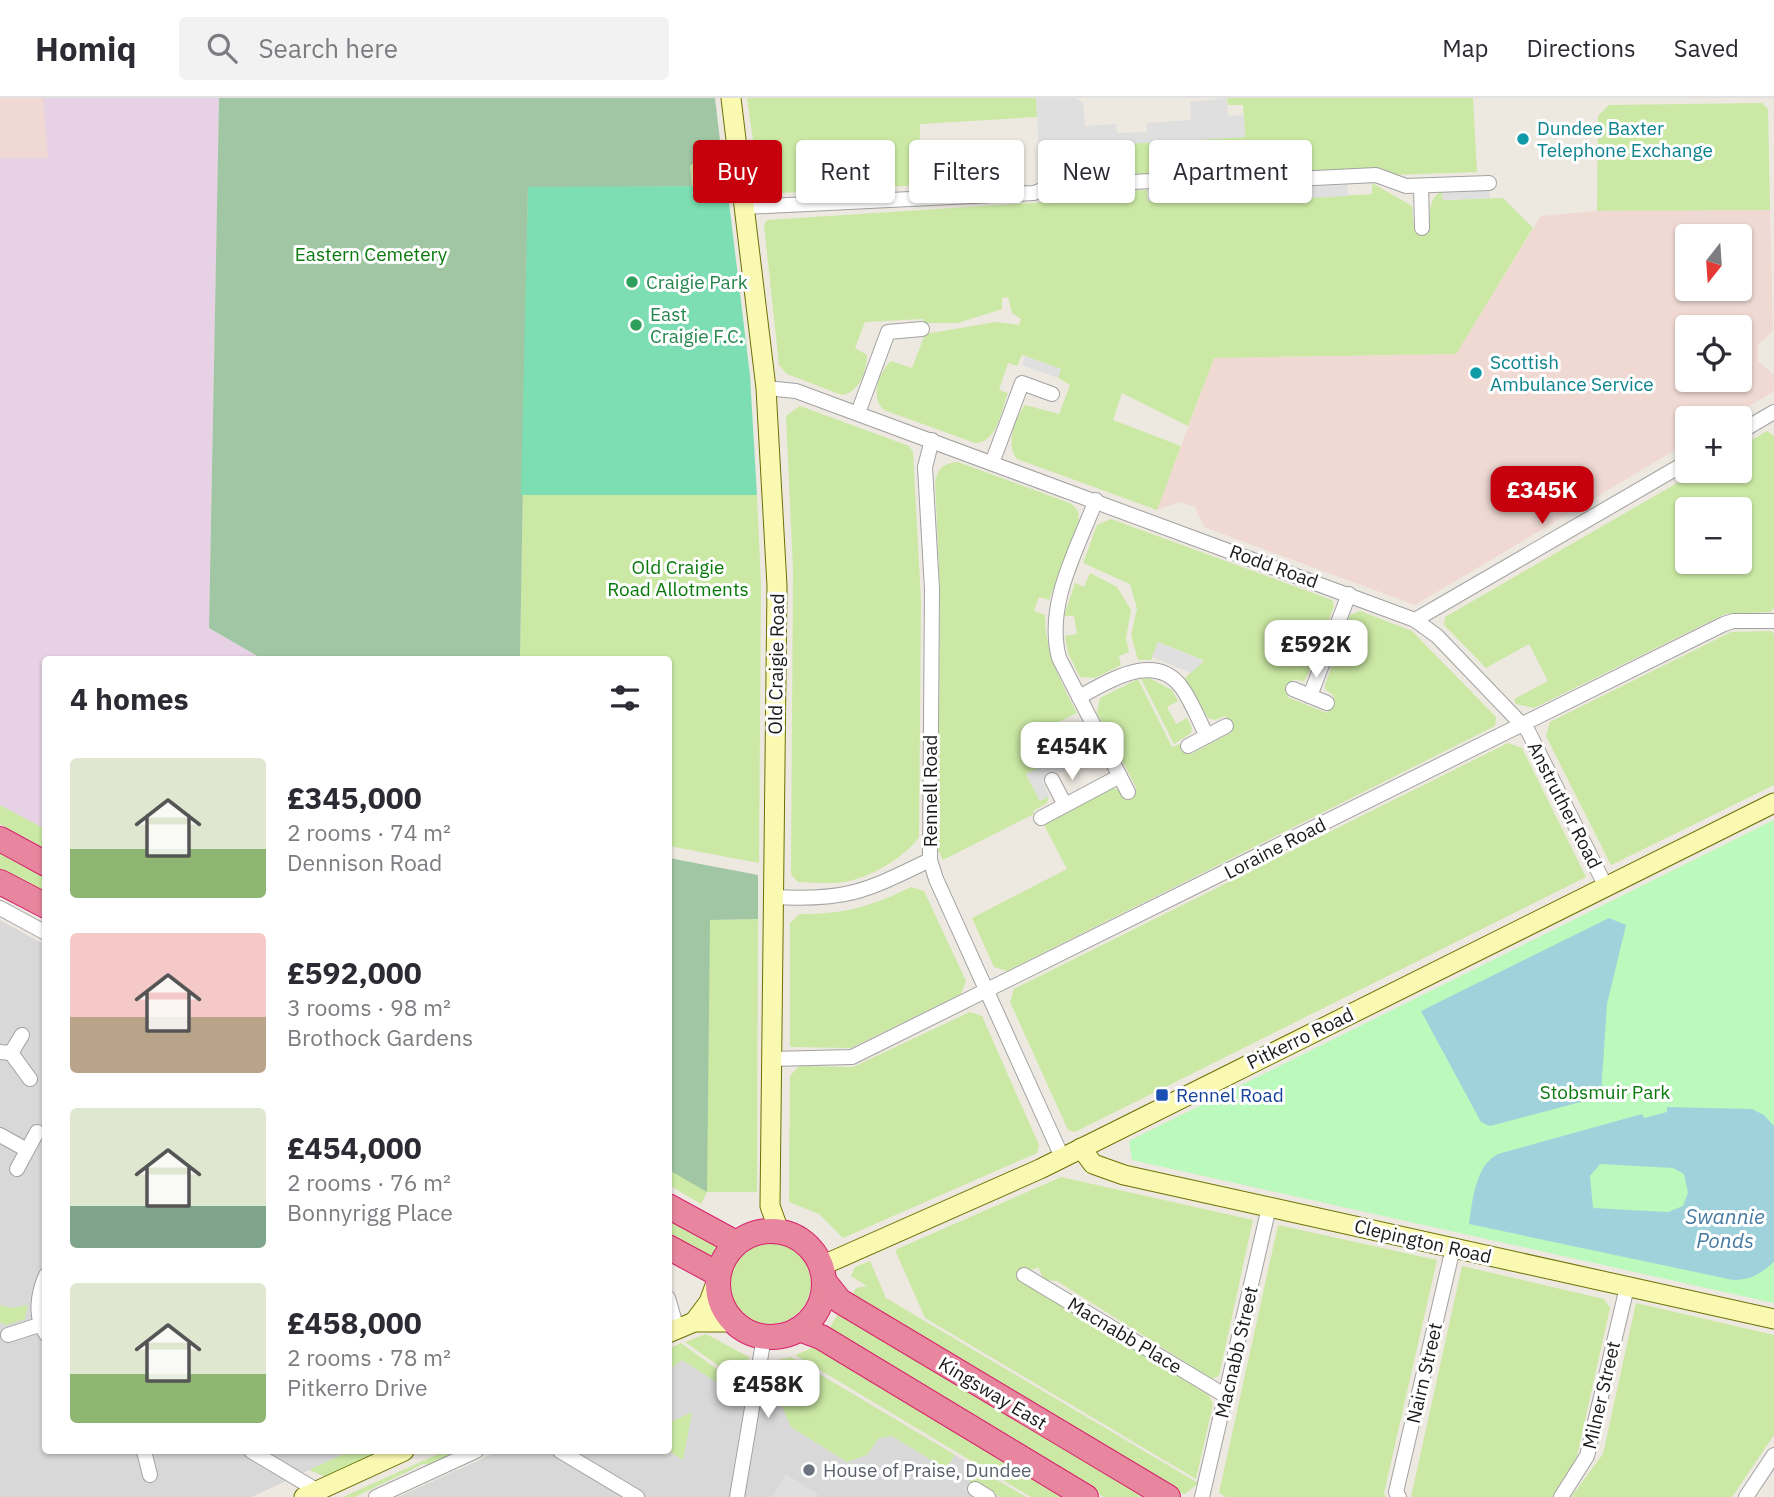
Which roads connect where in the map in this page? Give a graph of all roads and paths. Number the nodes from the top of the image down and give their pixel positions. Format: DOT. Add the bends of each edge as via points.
graph roads {
  1 [pos="731,98"];
  2 [pos="1489,183"];
  3 [pos="1421,186"];
  4 [pos="746,208"];
  5 [pos="1422,228"];
  6 [pos="922,329"];
  7 [pos="766,388"];
  8 [pos="1052,394"];
  9 [pos="1774,412"];
  10 [pos="858,413"];
  11 [pos="1752,425"];
  12 [pos="933,440"];
  13 [pos="992,463"];
  14 [pos="1675,469"];
  15 [pos="1096,500"];
  16 [pos="1349,594"];
  17 [pos="1415,620"];
  18 [pos="1774,621"];
  19 [pos="1293,689"];
  20 [pos="1310,696"];
  21 [pos="1079,697"];
  22 [pos="1327,702"];
  23 [pos="1521,725"];
  24 [pos="1226,726"];
  25 [pos="1207,736"];
  26 [pos="1188,746"];
  27 [pos="1120,776"];
  28 [pos="1052,780"];
  29 [pos="1128,792"];
  30 [pos="1774,803"];
  31 [pos="1065,805"];
  32 [pos="1041,818"];
  33 [pos="0,839"];
  34 [pos="930,860"];
  35 [pos="42,862"];
  36 [pos="0,882"];
  37 [pos="1606,887"];
  38 [pos="774,897"];
  39 [pos="42,904"];
  40 [pos="0,908"];
  41 [pos="42,931"];
  42 [pos="988,992"];
  43 [pos="22,1035"];
  44 [pos="5,1053"];
  45 [pos="772,1059"];
  46 [pos="30,1079"];
  47 [pos="37,1132"];
  48 [pos="0,1135"];
  49 [pos="1081,1148"];
  50 [pos="27,1150"];
  51 [pos="1062,1157"];
  52 [pos="17,1169"];
  53 [pos="1269,1207"];
  54 [pos="672,1208"];
  55 [pos="779,1231"];
  56 [pos="736,1243"];
  57 [pos="1453,1248"];
  58 [pos="672,1249"];
  59 [pos="822,1273"];
  60 [pos="1024,1275"];
  61 [pos="718,1277"];
  62 [pos="1627,1287"];
  63 [pos="42,1288"];
  64 [pos="672,1308"];
  65 [pos="1774,1319"];
  66 [pos="734,1322"];
  67 [pos="680,1328"];
  68 [pos="799,1329"];
  69 [pos="42,1330"];
  70 [pos="8,1335"];
  71 [pos="764,1337"];
  72 [pos="1226,1396"];
  73 [pos="145,1454"];
  74 [pos="255,1454"];
  75 [pos="398,1454"];
  76 [pos="469,1454"];
  77 [pos="565,1454"];
  78 [pos="1774,1455"];
  79 [pos="150,1475"];
  80 [pos="975,1489"];
  81 [pos="311,1494"];
  82 [pos="376,1497"];
  83 [pos="637,1497"];
  84 [pos="737,1497"];
  85 [pos="988,1497"];
  86 [pos="1086,1497"];
  87 [pos="1168,1497"];
  88 [pos="1202,1497"];
  89 [pos="1399,1497"];
  90 [pos="1561,1497"];
  91 [pos="1746,1497"];
  1 -- 4 [label="street, Old Craigie Road"];
  2 -- 3 [label="street"];
  3 -- 4 [label="street" via="1406,186 1376,175 1217,183 1184,179 1050,187 1034,193"];
  3 -- 5 [label="street"];
  4 -- 7 [label="street, Old Craigie Road"];
  6 -- 10 [label="street" via="888,332"];
  7 -- 10 [label="street, Rodd Road" via="796,391"];
  7 -- 38 [label="street, Old Craigie Road" via="777,586"];
  8 -- 13 [label="street" via="1022,383"];
  9 -- 11 [label="street"];
  10 -- 12 [label="street, Rodd Road"];
  12 -- 13 [label="street, Rodd Road"];
  12 -- 34 [label="street, Rennell Road" via="925,467 932,589"];
  13 -- 15 [label="street, Rodd Road"];
  14 -- 17 [label="street"];
  15 -- 16 [label="street, Rodd Road"];
  15 -- 21 [label="street" via="1054,624 1059,658"];
  16 -- 17 [label="street, Rodd Road"];
  16 -- 20 [label="street"];
  17 -- 23 [label="street, Rodd Road" via="1437,636"];
  18 -- 23 [label="street, Loraine Road" via="1724,624"];
  19 -- 20 [label="street"];
  20 -- 22 [label="street"];
  21 -- 25 [label="street" via="1122,675 1152,670 1181,687"];
  21 -- 27 [label="street"];
  23 -- 37 [label="street, Anstruther Road"];
  23 -- 42 [label="street, Loraine Road"];
  24 -- 25 [label="street"];
  25 -- 26 [label="street"];
  27 -- 29 [label="street"];
  27 -- 31 [label="street"];
  28 -- 31 [label="street"];
  30 -- 37 [label="street, Pitkerro Road"];
  31 -- 32 [label="street"];
  33 -- 35 [label="highway"];
  34 -- 38 [label="street" via="857,893 812,899"];
  34 -- 42 [label="street, Rennell Road"];
  36 -- 39 [label="highway"];
  37 -- 49 [label="street, Pitkerro Road"];
  38 -- 45 [label="street, Old Craigie Road"];
  40 -- 41 [label="street"];
  42 -- 45 [label="street, Loraine Road" via="852,1057"];
  42 -- 51 [label="street, Rennell Road"];
  43 -- 44 [label="street"];
  44 -- 46 [label="street"];
  45 -- 55 [label="street, Old Craigie Road" via="770,1206"];
  47 -- 50 [label="street"];
  48 -- 50 [label="street"];
  49 -- 51 [label="street, Pitkerro Road"];
  49 -- 53 [label="street, Clepington Road" via="1093,1164 1124,1175"];
  50 -- 52 [label="street"];
  51 -- 59 [label="street, Pitkerro Road"];
  53 -- 57 [label="street, Clepington Road"];
  53 -- 72 [label="street, Macnabb Street"];
  54 -- 56 [label="highway"];
  55 -- 56 [label="highway" via="756,1233"];
  55 -- 59 [label="highway, Kingsway East" via="793,1235 815,1254"];
  56 -- 61 [label="highway" via="724,1257"];
  57 -- 62 [label="street, Clepington Road"];
  57 -- 89 [label="street, Nairn Street" via="1396,1492"];
  58 -- 61 [label="highway"];
  59 -- 68 [label="highway" via="818,1308"];
  59 -- 87 [label="highway, Kingsway East" via="840,1301"];
  60 -- 72 [label="street, Macnabb Place"];
  61 -- 66 [label="highway" via="722,1306"];
  61 -- 67 [label="street" via="709,1302"];
  62 -- 65 [label="street, Clepington Road"];
  62 -- 90 [label="street, Milner Street" via="1587,1456"];
  63 -- 69 [label="street" via="38,1301"];
  64 -- 67 [label="street"];
  66 -- 67 [label="street"];
  66 -- 71 [label="highway"];
  68 -- 71 [label="highway"];
  68 -- 86 [label="highway"];
  69 -- 70 [label="street"];
  71 -- 84 [label="street"];
  72 -- 88 [label="street, Macnabb Street"];
  73 -- 79 [label="street"];
  74 -- 81 [label="street"];
  75 -- 81 [label="street"];
  76 -- 82 [label="street"];
  77 -- 83 [label="street"];
  78 -- 91 [label="street"];
  80 -- 85 [label="street"];
}
